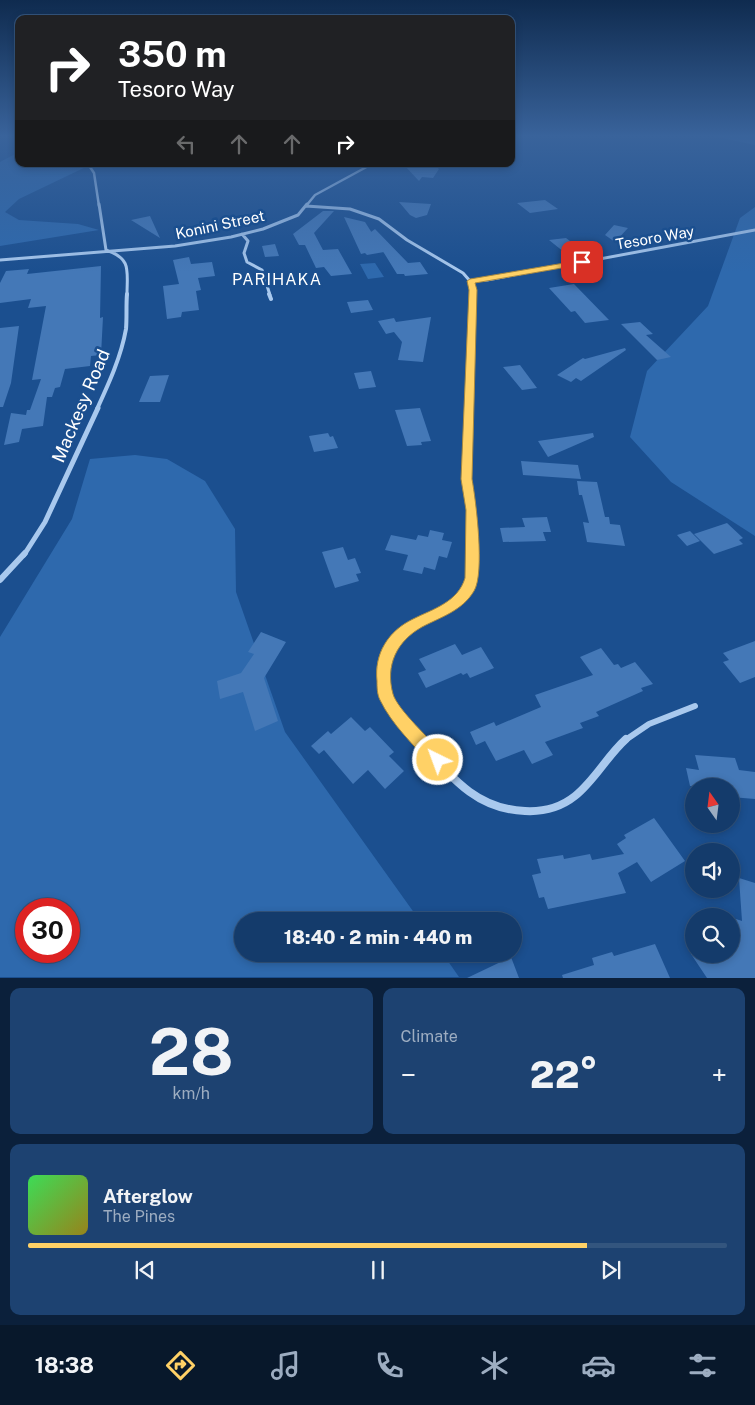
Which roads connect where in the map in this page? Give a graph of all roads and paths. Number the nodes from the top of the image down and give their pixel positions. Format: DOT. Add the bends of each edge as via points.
graph roads {
  1 [pos="95,181"];
  2 [pos="341,181"];
  3 [pos="306,206"];
  4 [pos="755,230"];
  5 [pos="242,234"];
  6 [pos="112,252"];
  7 [pos="0,260"];
  8 [pos="470,281"];
  9 [pos="271,299"];
  10 [pos="0,580"];
  11 [pos="695,706"];
  1 -- 6 [label="street, Mackesy Road" via="106,250"];
  2 -- 3 [label="street, Konini Street" via="315,195"];
  3 -- 5 [label="street, Konini Street" via="298,215 282,222"];
  3 -- 8 [label="street" via="333,207 371,215 453,266"];
  4 -- 8 [label="street, Tesoro Way"];
  5 -- 6 [label="street, Konini Street" via="184,245"];
  5 -- 9 [label="street" via="248,241 244,253 247,262 262,270"];
  6 -- 7 [label="street"];
  6 -- 10 [label="street, Mackesy Road" via="124,260 127,272 126,327 118,364 37,537"];
  8 -- 11 [label="street" via="473,290 466,479 472,510 472,578 469,589 452,607 415,624 393,642 383,670 386,696 394,710 463,786 479,799 515,810 556,807 571,800 626,739 658,720"];
}
